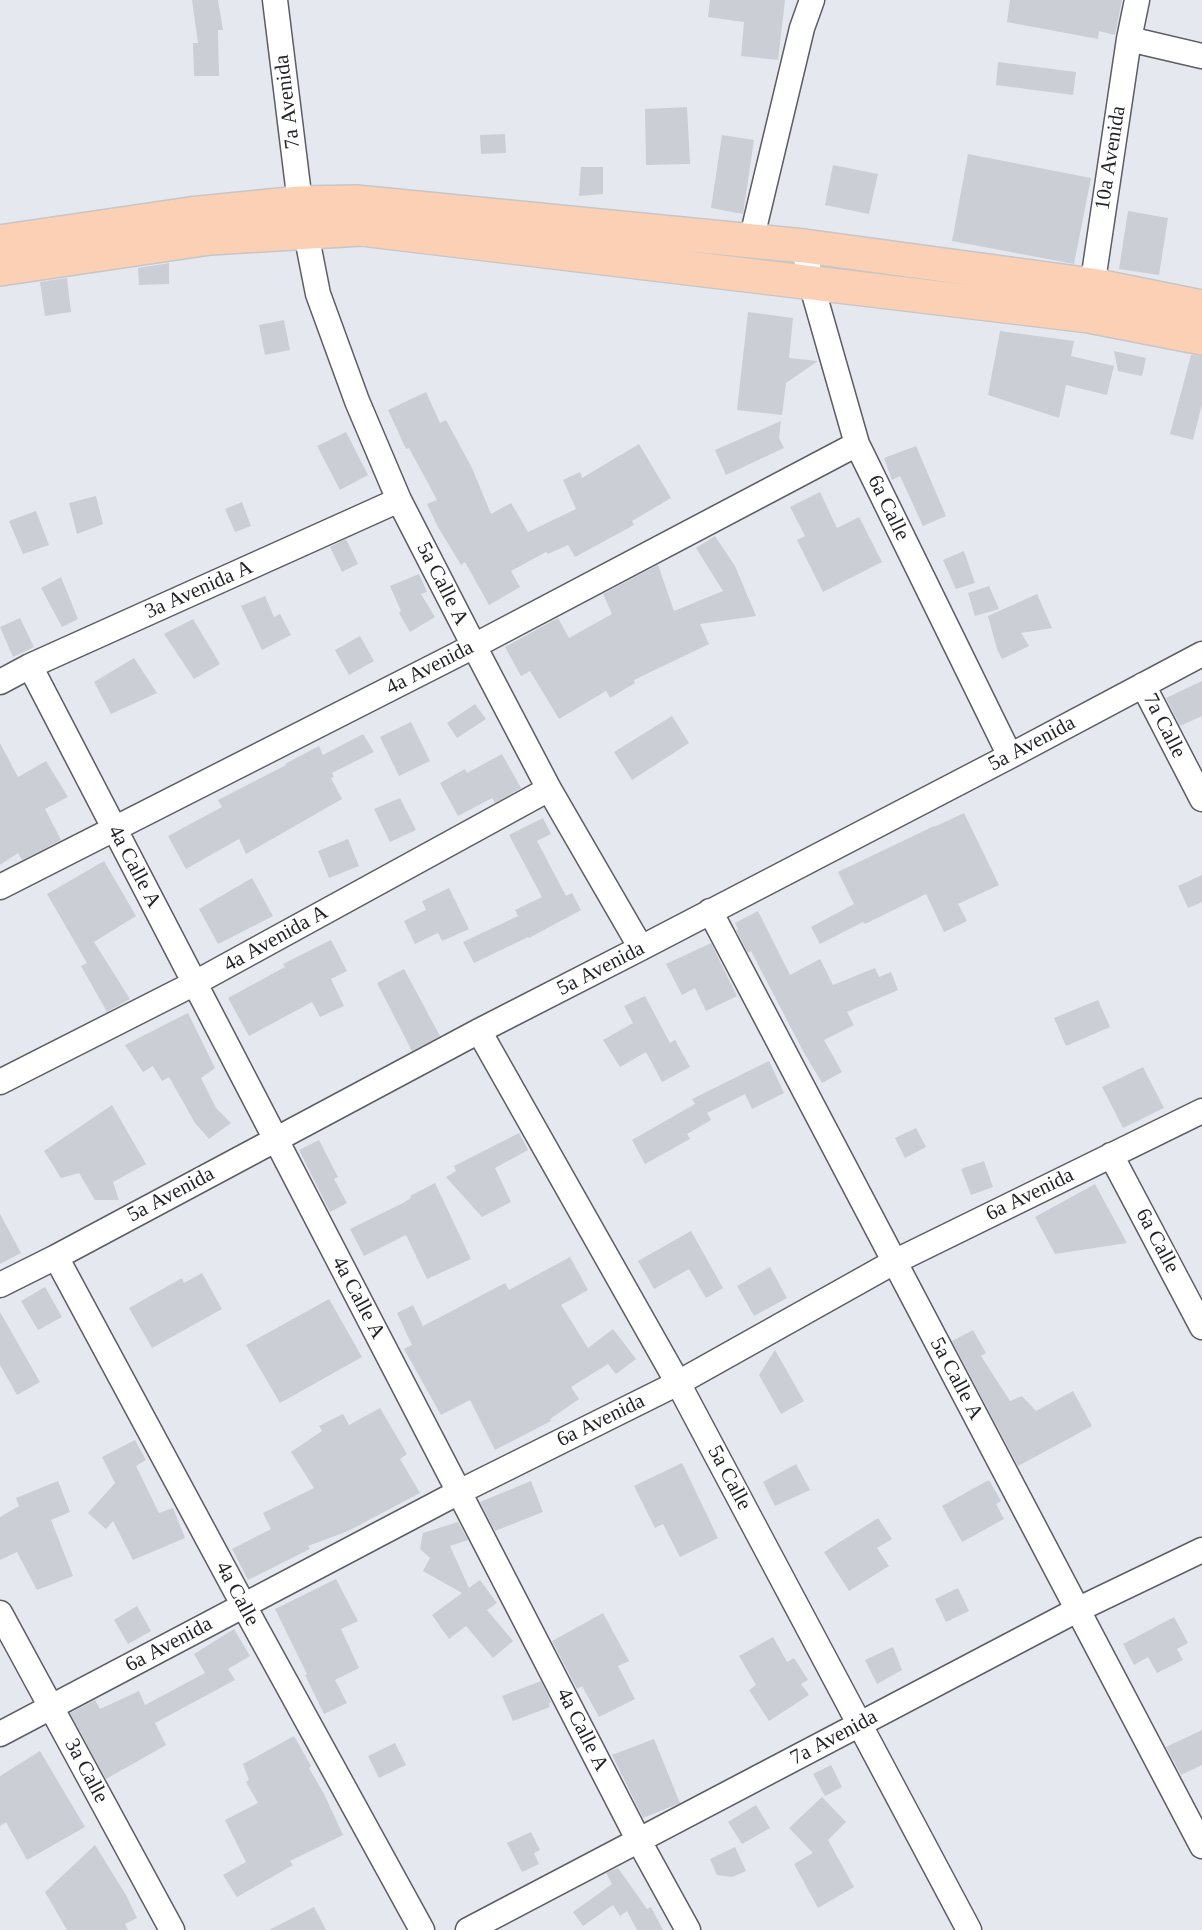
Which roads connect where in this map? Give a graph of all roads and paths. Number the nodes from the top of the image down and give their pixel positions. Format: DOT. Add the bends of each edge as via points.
graph roads {
  1 [pos="275,0"];
  2 [pos="812,0"];
  3 [pos="1137,0"];
  4 [pos="1129,39"];
  5 [pos="1202,56"];
  6 [pos="303,217"];
  7 [pos="710,237"];
  8 [pos="751,241"];
  9 [pos="0,242"];
  10 [pos="804,246"];
  11 [pos="0,269"];
  12 [pos="707,271"];
  13 [pos="811,283"];
  14 [pos="1090,300"];
  15 [pos="1202,308"];
  16 [pos="1202,338"];
  17 [pos="857,444"];
  18 [pos="399,500"];
  19 [pos="474,645"];
  20 [pos="1202,654"];
  21 [pos="30,666"];
  22 [pos="0,682"];
  23 [pos="1143,685"];
  24 [pos="1010,756"];
  25 [pos="549,789"];
  26 [pos="1202,799"];
  27 [pos="114,829"];
  28 [pos="0,887"];
  29 [pos="710,911"];
  30 [pos="641,948"];
  31 [pos="195,983"];
  32 [pos="479,1030"];
  33 [pos="0,1082"];
  34 [pos="1202,1111"];
  35 [pos="274,1138"];
  36 [pos="1111,1155"];
  37 [pos="56,1257"];
  38 [pos="894,1262"];
  39 [pos="0,1285"];
  40 [pos="1202,1327"];
  41 [pos="678,1383"];
  42 [pos="459,1492"];
  43 [pos="1202,1550"];
  44 [pos="244,1606"];
  45 [pos="1077,1610"];
  46 [pos="0,1613"];
  47 [pos="52,1707"];
  48 [pos="860,1724"];
  49 [pos="0,1734"];
  50 [pos="639,1841"];
  51 [pos="1202,1846"];
  52 [pos="172,1930"];
  53 [pos="422,1930"];
  54 [pos="468,1930"];
  55 [pos="687,1930"];
  56 [pos="969,1930"];
  1 -- 6 [label="street, 7a Avenida"];
  2 -- 8 [label="street"];
  3 -- 4 [label="street, 10a Avenida"];
  4 -- 5 [label="street"];
  4 -- 14 [label="street, 10a Avenida"];
  6 -- 7 [label="main road" via="356,202"];
  6 -- 9 [label="main road" via="190,214"];
  6 -- 11 [label="main road" via="210,238"];
  6 -- 12 [label="main road" via="361,229"];
  6 -- 18 [label="street, 5a Calle A" via="318,294"];
  7 -- 8 [label="main road"];
  7 -- 12 [label="main road"];
  8 -- 10 [label="main road"];
  10 -- 13 [label="street, 6a Calle"];
  10 -- 14 [label="main road"];
  12 -- 13 [label="main road"];
  13 -- 14 [label="main road"];
  13 -- 17 [label="street, 6a Calle"];
  14 -- 15 [label="main road"];
  14 -- 16 [label="main road"];
  17 -- 19 [label="street, 4a Avenida"];
  17 -- 24 [label="street, 6a Calle"];
  18 -- 19 [label="street, 5a Calle A"];
  18 -- 21 [label="street, 3a Avenida A"];
  19 -- 25 [label="street, 5a Calle A"];
  19 -- 27 [label="street, 4a Avenida"];
  20 -- 23 [label="street, 5a Avenida"];
  21 -- 22 [label="street, 3a Avenida A"];
  21 -- 27 [label="street, 4a Calle A"];
  23 -- 24 [label="street, 5a Avenida"];
  23 -- 26 [label="street, 7a Calle"];
  24 -- 29 [label="street, 5a Avenida"];
  25 -- 30 [label="street, 5a Calle A"];
  25 -- 31 [label="street, 4a Avenida A"];
  27 -- 28 [label="street, 4a Avenida"];
  27 -- 31 [label="street, 4a Calle A"];
  29 -- 30 [label="street, 5a Avenida"];
  29 -- 38 [label="street, 5a Calle A"];
  30 -- 32 [label="street, 5a Avenida"];
  31 -- 33 [label="street, 4a Avenida A"];
  31 -- 35 [label="street, 4a Calle A"];
  32 -- 35 [label="street, 5a Avenida"];
  32 -- 41 [label="street, 5a Calle"];
  34 -- 36 [label="street, 6a Avenida"];
  35 -- 37 [label="street, 5a Avenida"];
  35 -- 42 [label="street, 4a Calle A"];
  36 -- 38 [label="street, 6a Avenida"];
  36 -- 40 [label="street, 6a Calle"];
  37 -- 39 [label="street, 5a Avenida"];
  37 -- 44 [label="street, 4a Calle"];
  38 -- 41 [label="street, 6a Avenida"];
  38 -- 45 [label="street, 5a Calle A"];
  41 -- 42 [label="street, 6a Avenida"];
  41 -- 48 [label="street, 5a Calle"];
  42 -- 44 [label="street, 6a Avenida"];
  42 -- 50 [label="street, 4a Calle A"];
  43 -- 45 [label="street, 7a Avenida"];
  44 -- 47 [label="street, 6a Avenida"];
  44 -- 53 [label="street, 4a Calle"];
  45 -- 48 [label="street, 7a Avenida"];
  45 -- 51 [label="street, 5a Calle A"];
  46 -- 47 [label="street, 3a Calle"];
  47 -- 49 [label="street, 6a Avenida"];
  47 -- 52 [label="street, 3a Calle"];
  48 -- 50 [label="street, 7a Avenida"];
  48 -- 56 [label="street, 5a Calle"];
  50 -- 54 [label="street, 7a Avenida"];
  50 -- 55 [label="street, 4a Calle A"];
}
